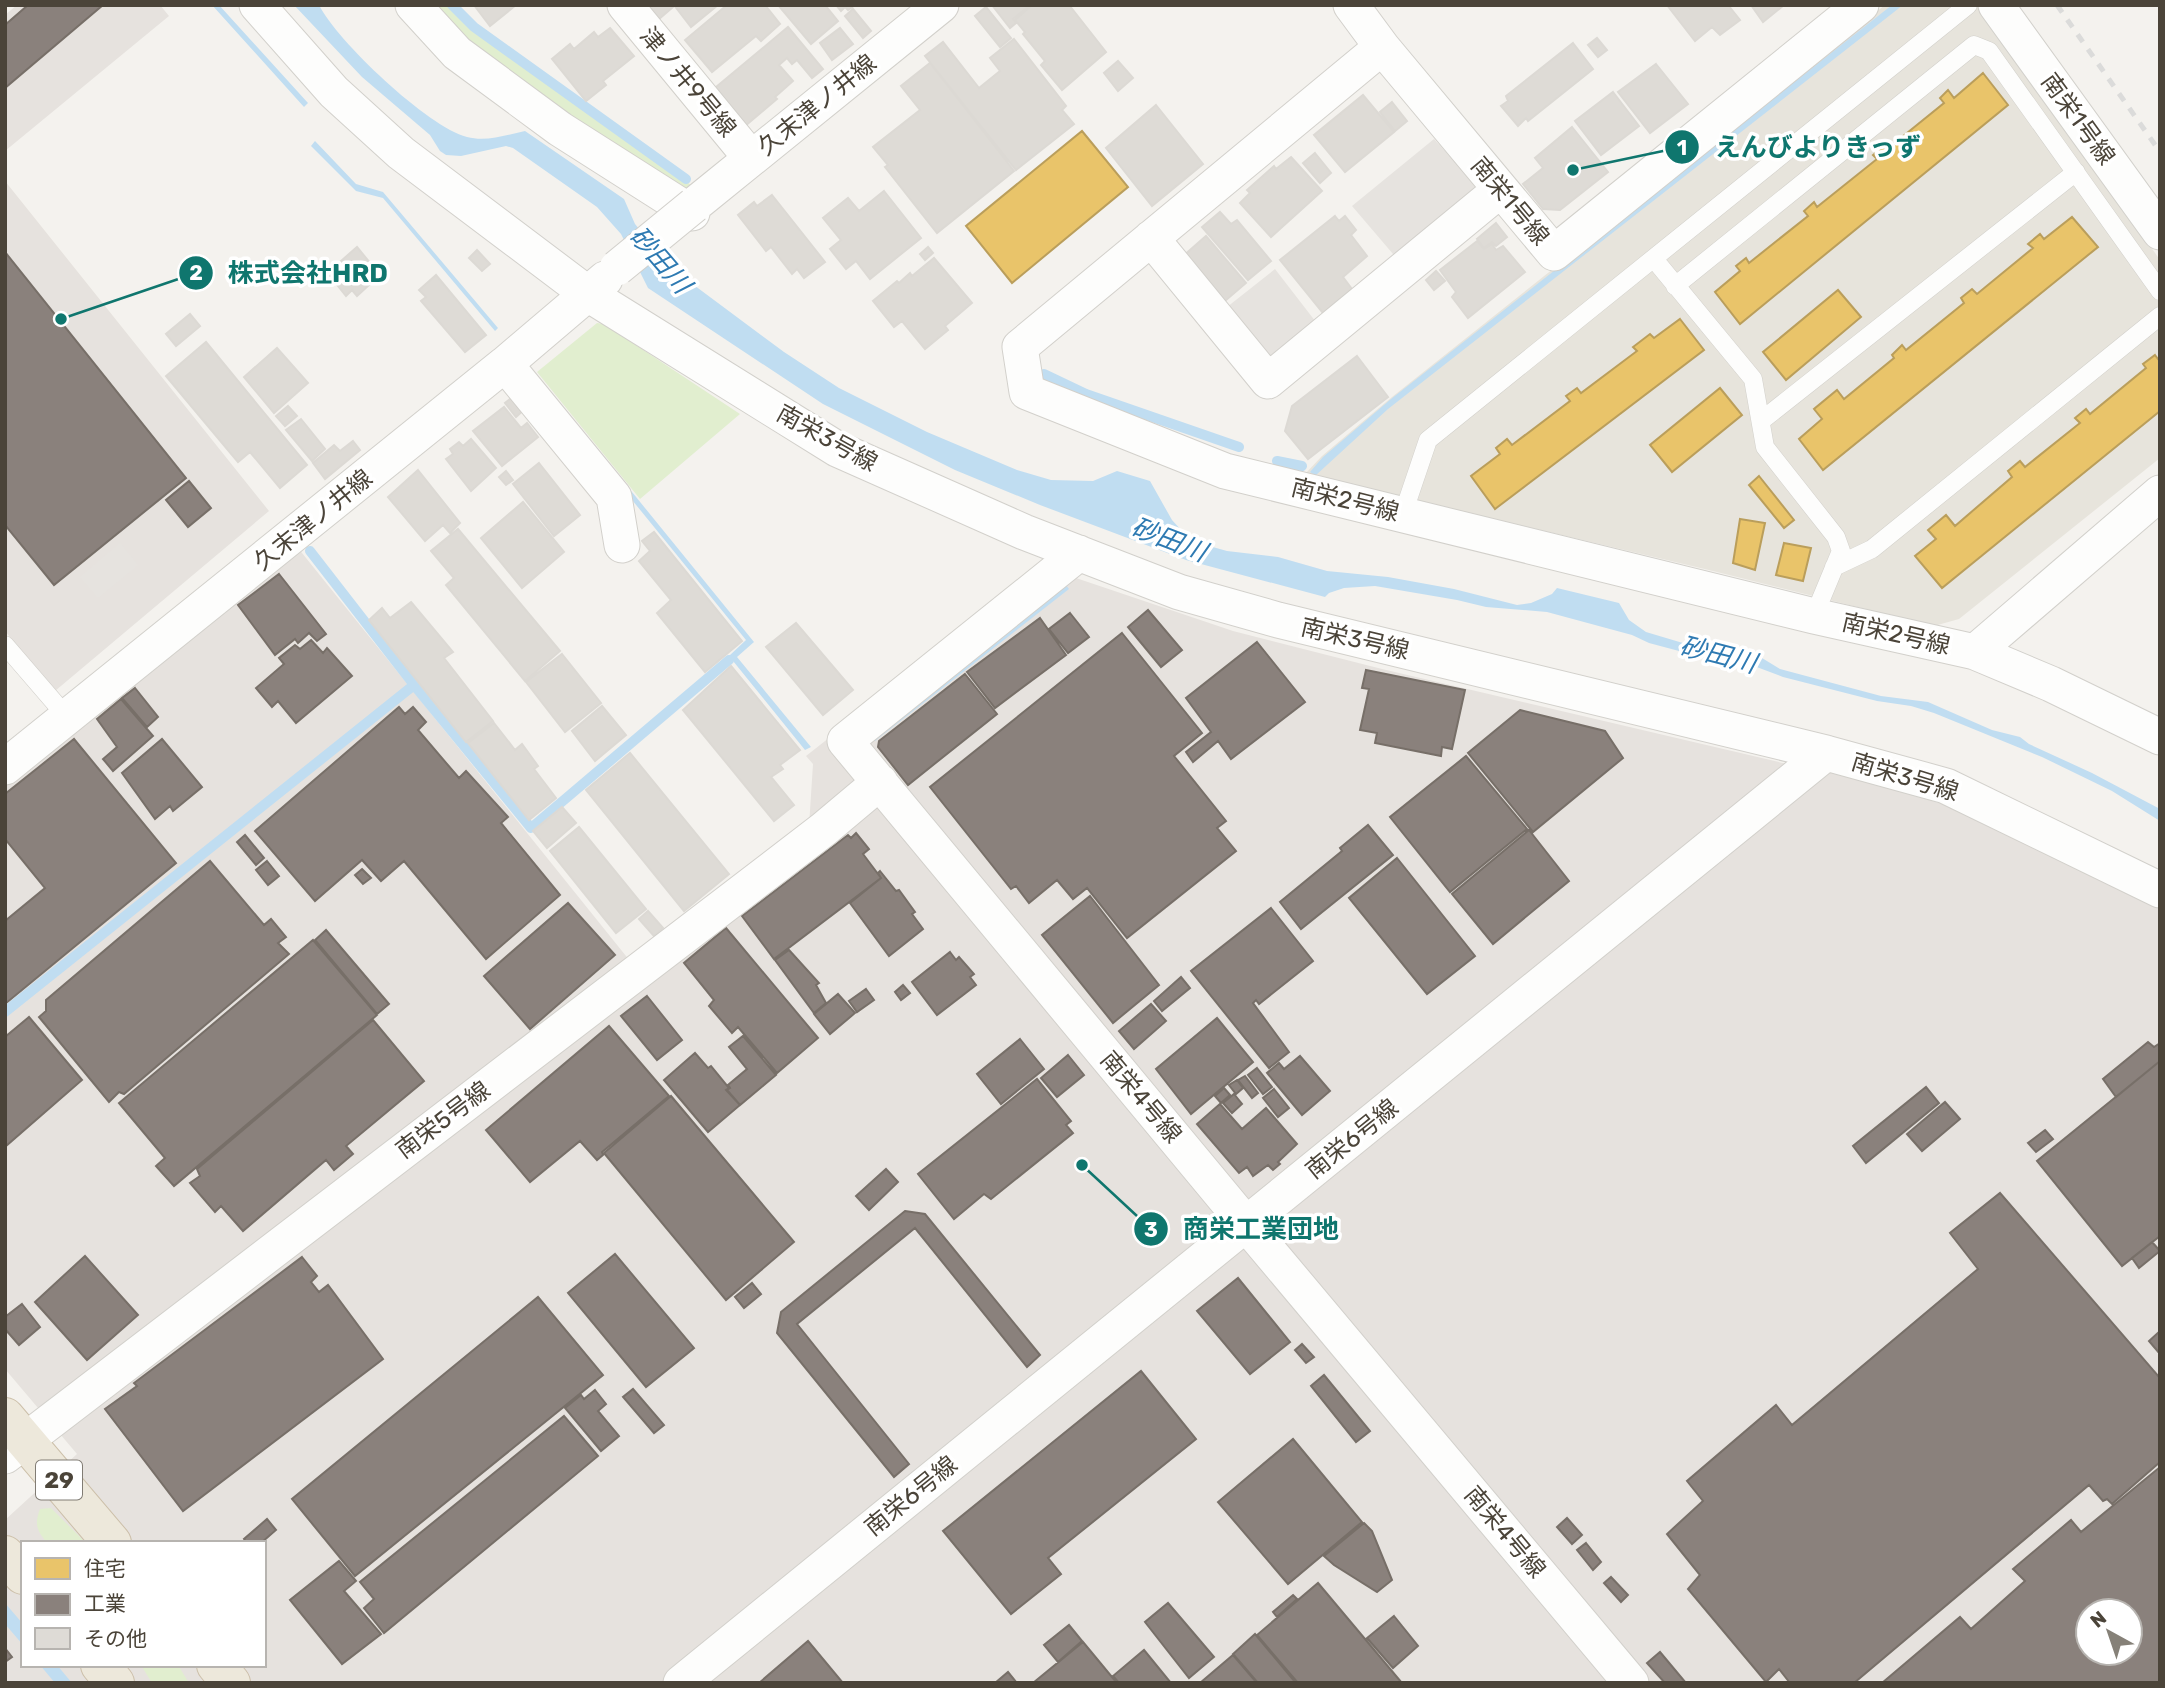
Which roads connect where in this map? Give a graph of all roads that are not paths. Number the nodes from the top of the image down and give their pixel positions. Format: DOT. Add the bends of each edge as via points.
graph roads {
  1 [pos="257,5"];
  2 [pos="412,5"];
  3 [pos="625,5"];
  4 [pos="940,5"];
  5 [pos="1351,5"];
  6 [pos="1861,5"];
  7 [pos="1968,5"];
  8 [pos="1996,5"];
  9 [pos="1382,47"];
  10 [pos="751,158"];
  11 [pos="2076,172"];
  12 [pos="1500,190"];
  13 [pos="693,209"];
  14 [pos="2160,232"];
  15 [pos="1151,238"];
  16 [pos="1654,259"];
  17 [pos="1675,286"];
  18 [pos="2160,291"];
  19 [pos="588,293"];
  20 [pos="2160,316"];
  21 [pos="505,364"];
  22 [pos="1761,421"];
  23 [pos="2160,494"];
  24 [pos="1403,514"];
  25 [pos="622,545"];
  26 [pos="1079,553"];
  27 [pos="1834,567"];
  28 [pos="1814,615"];
  29 [pos="5,645"];
  30 [pos="1975,652"];
  31 [pos="67,717"];
  32 [pos="2160,737"];
  33 [pos="1826,753"];
  34 [pos="5,767"];
  35 [pos="880,782"];
  36 [pos="2160,890"];
  37 [pos="1246,1224"];
  38 [pos="12,1438"];
  39 [pos="110,1541"];
  40 [pos="5,1555"];
  41 [pos="21,1573"];
  42 [pos="102,1667"];
  43 [pos="218,1667"];
  44 [pos="115,1683"];
  45 [pos="231,1683"];
  46 [pos="681,1683"];
  47 [pos="1631,1683"];
  1 -- 19 [label="street, 南栄3号線" via="334,92 401,153"];
  2 -- 13 [label="street" via="457,53 560,130"];
  3 -- 10 [label="street, 津ノ井9号線"];
  4 -- 10 [label="street, 久末津ノ井線"];
  5 -- 9 [label="street, 南栄1号線"];
  6 -- 12 [label="street, 南栄1号線" via="1554,253"];
  7 -- 16 [label="lane"];
  8 -- 14 [label="street, 南栄1号線"];
  9 -- 12 [label="street, 南栄1号線"];
  9 -- 15 [label="street, 南栄2号線"];
  10 -- 13 [label="street, 久末津ノ井線"];
  11 -- 17 [label="lane" via="1989,51 1975,45"];
  11 -- 18 [label="lane"];
  11 -- 22 [label="lane"];
  12 -- 15 [label="street" via="1268,381"];
  13 -- 19 [label="street, 久末津ノ井線, bridge"];
  15 -- 24 [label="street, 南栄2号線" via="1020,347 1027,392 1225,471"];
  16 -- 17 [label="lane"];
  16 -- 24 [label="lane" via="1428,440"];
  17 -- 22 [label="lane" via="1753,380"];
  19 -- 21 [label="street, 久末津ノ井線"];
  19 -- 26 [label="street, 南栄3号線" via="837,449"];
  20 -- 27 [label="lane" via="1872,549"];
  21 -- 25 [label="street" via="614,497"];
  21 -- 31 [label="street, 久末津ノ井線"];
  22 -- 27 [label="lane" via="1765,447 1836,537 1841,551"];
  23 -- 30 [label="street"];
  24 -- 28 [label="street, 南栄2号線"];
  26 -- 33 [label="street, 南栄3号線" via="1179,592 1278,620"];
  26 -- 35 [label="street, 南栄4号線" via="845,741"];
  27 -- 28 [label="lane"];
  28 -- 30 [label="street, 南栄2号線"];
  29 -- 31 [label="lane"];
  30 -- 32 [label="street, 南栄2号線"];
  31 -- 34 [label="street, 久末津ノ井線"];
  33 -- 36 [label="street, 南栄3号線" via="1946,786"];
  33 -- 37 [label="street, 南栄6号線"];
  35 -- 37 [label="street, 南栄4号線"];
  35 -- 38 [label="street, 南栄5号線"];
  37 -- 46 [label="street, 南栄6号線"];
  37 -- 47 [label="street, 南栄4号線"];
  38 -- 39 [label="highway, 29"];
  40 -- 41 [label="highway"];
  42 -- 44 [label="highway"];
  43 -- 45 [label="highway"];
}
